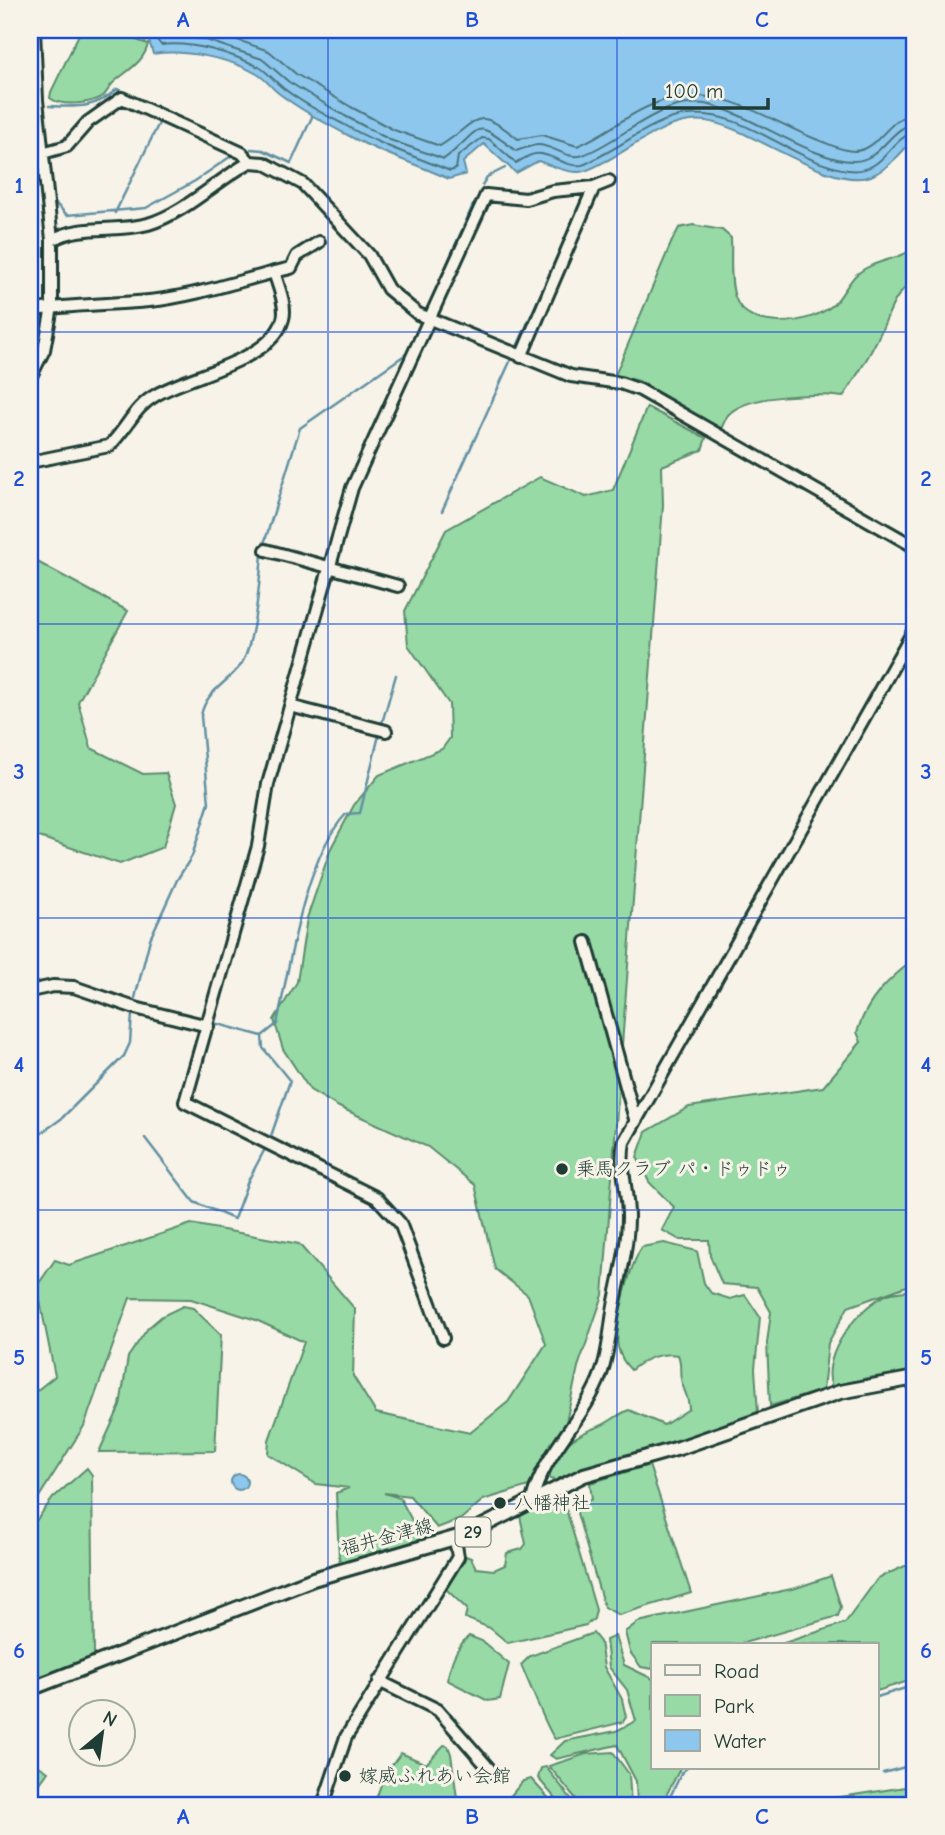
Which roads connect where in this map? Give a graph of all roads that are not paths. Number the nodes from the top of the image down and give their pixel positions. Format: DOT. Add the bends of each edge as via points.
graph roads {
  1 [pos="34,30"];
  2 [pos="33,100"];
  3 [pos="43,153"];
  4 [pos="250,162"];
  5 [pos="608,181"];
  6 [pos="594,187"];
  7 [pos="52,240"];
  8 [pos="319,242"];
  9 [pos="274,272"];
  10 [pos="52,307"];
  11 [pos="30,311"];
  12 [pos="429,319"];
  13 [pos="521,356"];
  14 [pos="30,378"];
  15 [pos="30,462"];
  16 [pos="915,547"];
  17 [pos="266,550"];
  18 [pos="329,566"];
  19 [pos="398,586"];
  20 [pos="915,628"];
  21 [pos="290,706"];
  22 [pos="386,731"];
  23 [pos="586,943"];
  24 [pos="30,991"];
  25 [pos="208,1026"];
  26 [pos="635,1119"];
  27 [pos="443,1338"];
  28 [pos="915,1378"];
  29 [pos="532,1500"];
  30 [pos="455,1539"];
  31 [pos="379,1681"];
  32 [pos="30,1689"];
  33 [pos="493,1773"];
  34 [pos="323,1805"];
  1 -- 2 [label="street"];
  2 -- 3 [label="street"];
  3 -- 4 [label="street" via="67,146 88,122 122,97 242,153"];
  3 -- 7 [label="street"];
  4 -- 7 [label="street" via="148,224 70,230"];
  4 -- 12 [label="street" via="264,163 303,184 369,255 388,289"];
  5 -- 6 [label="street"];
  6 -- 12 [label="street" via="526,199 486,195"];
  6 -- 13 [label="street"];
  7 -- 10 [label="street"];
  8 -- 9 [label="street" via="297,256 291,268"];
  9 -- 10 [label="street" via="149,301"];
  9 -- 15 [label="street" via="283,319 263,346 156,394 139,406 109,446"];
  10 -- 11 [label="street"];
  10 -- 14 [label="street" via="44,350"];
  12 -- 13 [label="street"];
  12 -- 18 [label="street" via="352,488"];
  13 -- 16 [label="street" via="571,376 640,390"];
  17 -- 18 [label="street"];
  18 -- 19 [label="street"];
  18 -- 21 [label="street"];
  20 -- 26 [label="street"];
  21 -- 22 [label="street"];
  21 -- 25 [label="street" via="263,804 258,846"];
  23 -- 26 [label="street"];
  24 -- 25 [label="street" via="53,985 74,987"];
  25 -- 27 [label="street" via="185,1102 377,1198 400,1223"];
  26 -- 29 [label="street" via="621,1157 627,1247 601,1374 582,1416 536,1483"];
  28 -- 29 [label="main road, 福井金津線 / 29" via="816,1399 679,1448 584,1475"];
  29 -- 30 [label="main road, 福井金津線 / 29"];
  30 -- 31 [label="street" via="458,1557"];
  30 -- 32 [label="main road, 福井金津線 / 29" via="302,1583"];
  31 -- 33 [label="street" via="438,1710"];
  31 -- 34 [label="street" via="346,1737"];
}
